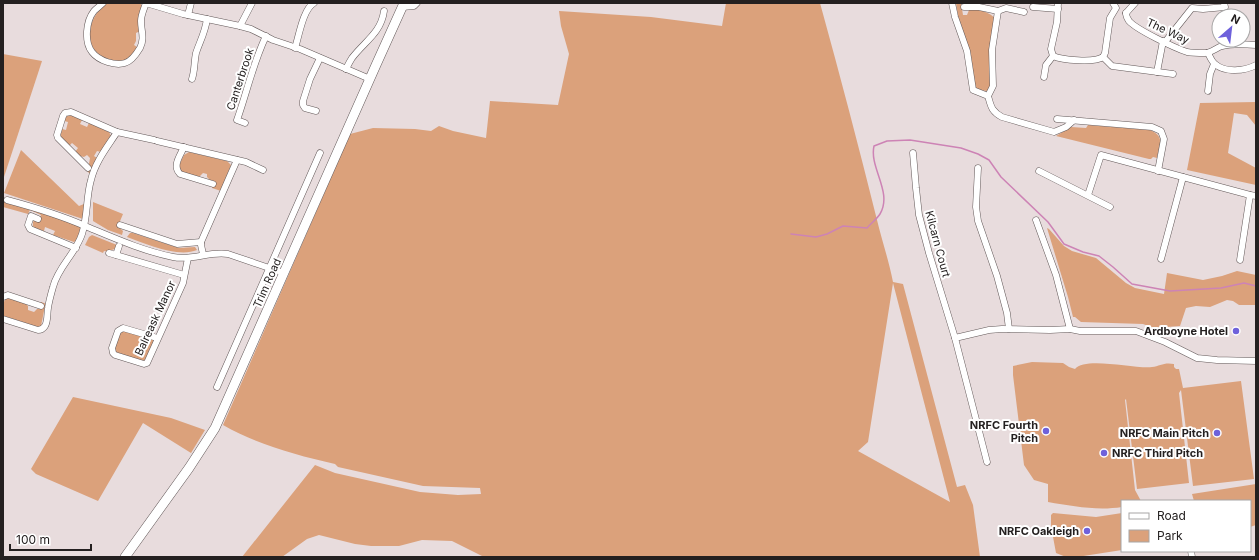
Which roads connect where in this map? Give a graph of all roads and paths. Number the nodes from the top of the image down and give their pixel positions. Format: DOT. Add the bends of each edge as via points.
graph roads {
  1 [pos="103,3"];
  2 [pos="146,3"];
  3 [pos="191,3"];
  4 [pos="252,3"];
  5 [pos="314,3"];
  6 [pos="416,3"];
  7 [pos="952,3"];
  8 [pos="1135,3"];
  9 [pos="1224,3"];
  10 [pos="403,5"];
  11 [pos="1115,5"];
  12 [pos="1058,6"];
  13 [pos="964,7"];
  14 [pos="1033,7"];
  15 [pos="384,11"];
  16 [pos="998,11"];
  17 [pos="1024,12"];
  18 [pos="1126,13"];
  19 [pos="188,15"];
  20 [pos="207,19"];
  21 [pos="240,26"];
  22 [pos="266,36"];
  23 [pos="1164,42"];
  24 [pos="1256,45"];
  25 [pos="295,48"];
  26 [pos="1208,53"];
  27 [pos="1053,56"];
  28 [pos="1103,57"];
  29 [pos="320,58"];
  30 [pos="1214,64"];
  31 [pos="1256,65"];
  32 [pos="346,69"];
  33 [pos="1157,72"];
  34 [pos="1173,74"];
  35 [pos="1044,77"];
  36 [pos="192,79"];
  37 [pos="370,79"];
  38 [pos="1208,91"];
  39 [pos="988,96"];
  40 [pos="316,111"];
  41 [pos="1057,119"];
  42 [pos="1074,120"];
  43 [pos="245,122"];
  44 [pos="117,132"];
  45 [pos="184,147"];
  46 [pos="320,153"];
  47 [pos="913,153"];
  48 [pos="237,160"];
  49 [pos="88,168"];
  50 [pos="978,168"];
  51 [pos="263,170"];
  52 [pos="1039,171"];
  53 [pos="1158,171"];
  54 [pos="1183,178"];
  55 [pos="213,184"];
  56 [pos="1088,195"];
  57 [pos="1253,196"];
  58 [pos="7,200"];
  59 [pos="1110,207"];
  60 [pos="38,219"];
  61 [pos="1036,220"];
  62 [pos="84,225"];
  63 [pos="120,225"];
  64 [pos="201,242"];
  65 [pos="119,246"];
  66 [pos="76,248"];
  67 [pos="203,254"];
  68 [pos="188,258"];
  69 [pos="1161,259"];
  70 [pos="1240,260"];
  71 [pos="270,268"];
  72 [pos="284,272"];
  73 [pos="184,276"];
  74 [pos="3,297"];
  75 [pos="41,306"];
  76 [pos="3,319"];
  77 [pos="1009,329"];
  78 [pos="1070,329"];
  79 [pos="154,337"];
  80 [pos="955,338"];
  81 [pos="1256,361"];
  82 [pos="217,387"];
  83 [pos="987,462"];
  84 [pos="125,557"];
  1 -- 2 [label="street" via="94,12 88,24 89,47 98,57 118,64 130,61 139,49 143,38 141,22"];
  2 -- 19 [label="street"];
  3 -- 19 [label="street"];
  4 -- 21 [label="street"];
  5 -- 25 [label="street" via="305,14"];
  6 -- 10 [label="street" via="414,6"];
  7 -- 39 [label="street" via="967,51 973,90"];
  8 -- 18 [label="street"];
  9 -- 23 [label="street" via="1224,7 1192,8"];
  10 -- 37 [label="main road, Trim Road"];
  11 -- 18 [label="street"];
  11 -- 28 [label="street" via="1107,28"];
  12 -- 14 [label="street"];
  12 -- 27 [label="street" via="1051,49"];
  13 -- 16 [label="street"];
  15 -- 32 [label="street" via="377,29 353,56"];
  16 -- 17 [label="street" via="1006,8"];
  16 -- 39 [label="street" via="992,50 993,86"];
  18 -- 23 [label="street, The Way" via="1130,22"];
  19 -- 20 [label="street"];
  20 -- 21 [label="street"];
  20 -- 36 [label="street" via="196,54"];
  21 -- 22 [label="street"];
  22 -- 25 [label="street"];
  22 -- 43 [label="street, Canterbrook" via="237,120"];
  23 -- 26 [label="street, The Way" via="1185,51"];
  23 -- 33 [label="street"];
  24 -- 26 [label="street, The Way" via="1221,46"];
  25 -- 29 [label="street"];
  26 -- 30 [label="street"];
  27 -- 28 [label="street" via="1090,60 1100,60"];
  27 -- 35 [label="street" via="1046,65"];
  28 -- 33 [label="street" via="1112,66"];
  29 -- 32 [label="street"];
  29 -- 40 [label="street" via="303,101 305,108"];
  30 -- 31 [label="street" via="1231,70 1249,69"];
  30 -- 38 [label="street"];
  32 -- 37 [label="street"];
  33 -- 34 [label="street"];
  37 -- 72 [label="main road, Trim Road"];
  39 -- 42 [label="street" via="992,110 996,114 1054,132"];
  41 -- 42 [label="street"];
  42 -- 53 [label="street" via="1152,127 1161,131 1164,139"];
  44 -- 45 [label="street"];
  44 -- 49 [label="street" via="70,112 64,113 58,138"];
  44 -- 62 [label="street" via="91,180"];
  45 -- 48 [label="street"];
  45 -- 55 [label="street" via="175,166 177,172"];
  46 -- 71 [label="street"];
  47 -- 80 [label="street, Kilcarn Court" via="919,215"];
  48 -- 51 [label="street"];
  48 -- 64 [label="street"];
  50 -- 77 [label="street" via="978,221 997,276"];
  52 -- 56 [label="street"];
  53 -- 54 [label="street"];
  53 -- 56 [label="street" via="1101,155"];
  54 -- 57 [label="street"];
  54 -- 69 [label="street"];
  56 -- 59 [label="street"];
  57 -- 70 [label="street"];
  58 -- 62 [label="street" via="33,206"];
  60 -- 66 [label="street" via="31,216 28,225 30,230"];
  61 -- 78 [label="street" via="1056,275"];
  62 -- 66 [label="street"];
  62 -- 68 [label="street" via="141,248 172,257"];
  63 -- 64 [label="street" via="177,244"];
  64 -- 67 [label="street"];
  65 -- 73 [label="street" via="113,254"];
  66 -- 76 [label="street" via="54,284 44,328 38,330"];
  67 -- 68 [label="street"];
  67 -- 71 [label="street" via="228,254"];
  68 -- 73 [label="street, Balreask Manor"];
  71 -- 72 [label="street"];
  71 -- 82 [label="street"];
  72 -- 84 [label="main road, Trim Road" via="215,428"];
  73 -- 79 [label="street, Balreask Manor" via="147,363 115,355 112,351 118,331 123,328"];
  74 -- 75 [label="street" via="8,294"];
  77 -- 78 [label="street"];
  77 -- 80 [label="street" via="989,330"];
  78 -- 81 [label="street" via="1136,331 1197,358"];
  80 -- 83 [label="street, Kilcarn Court"];
}
